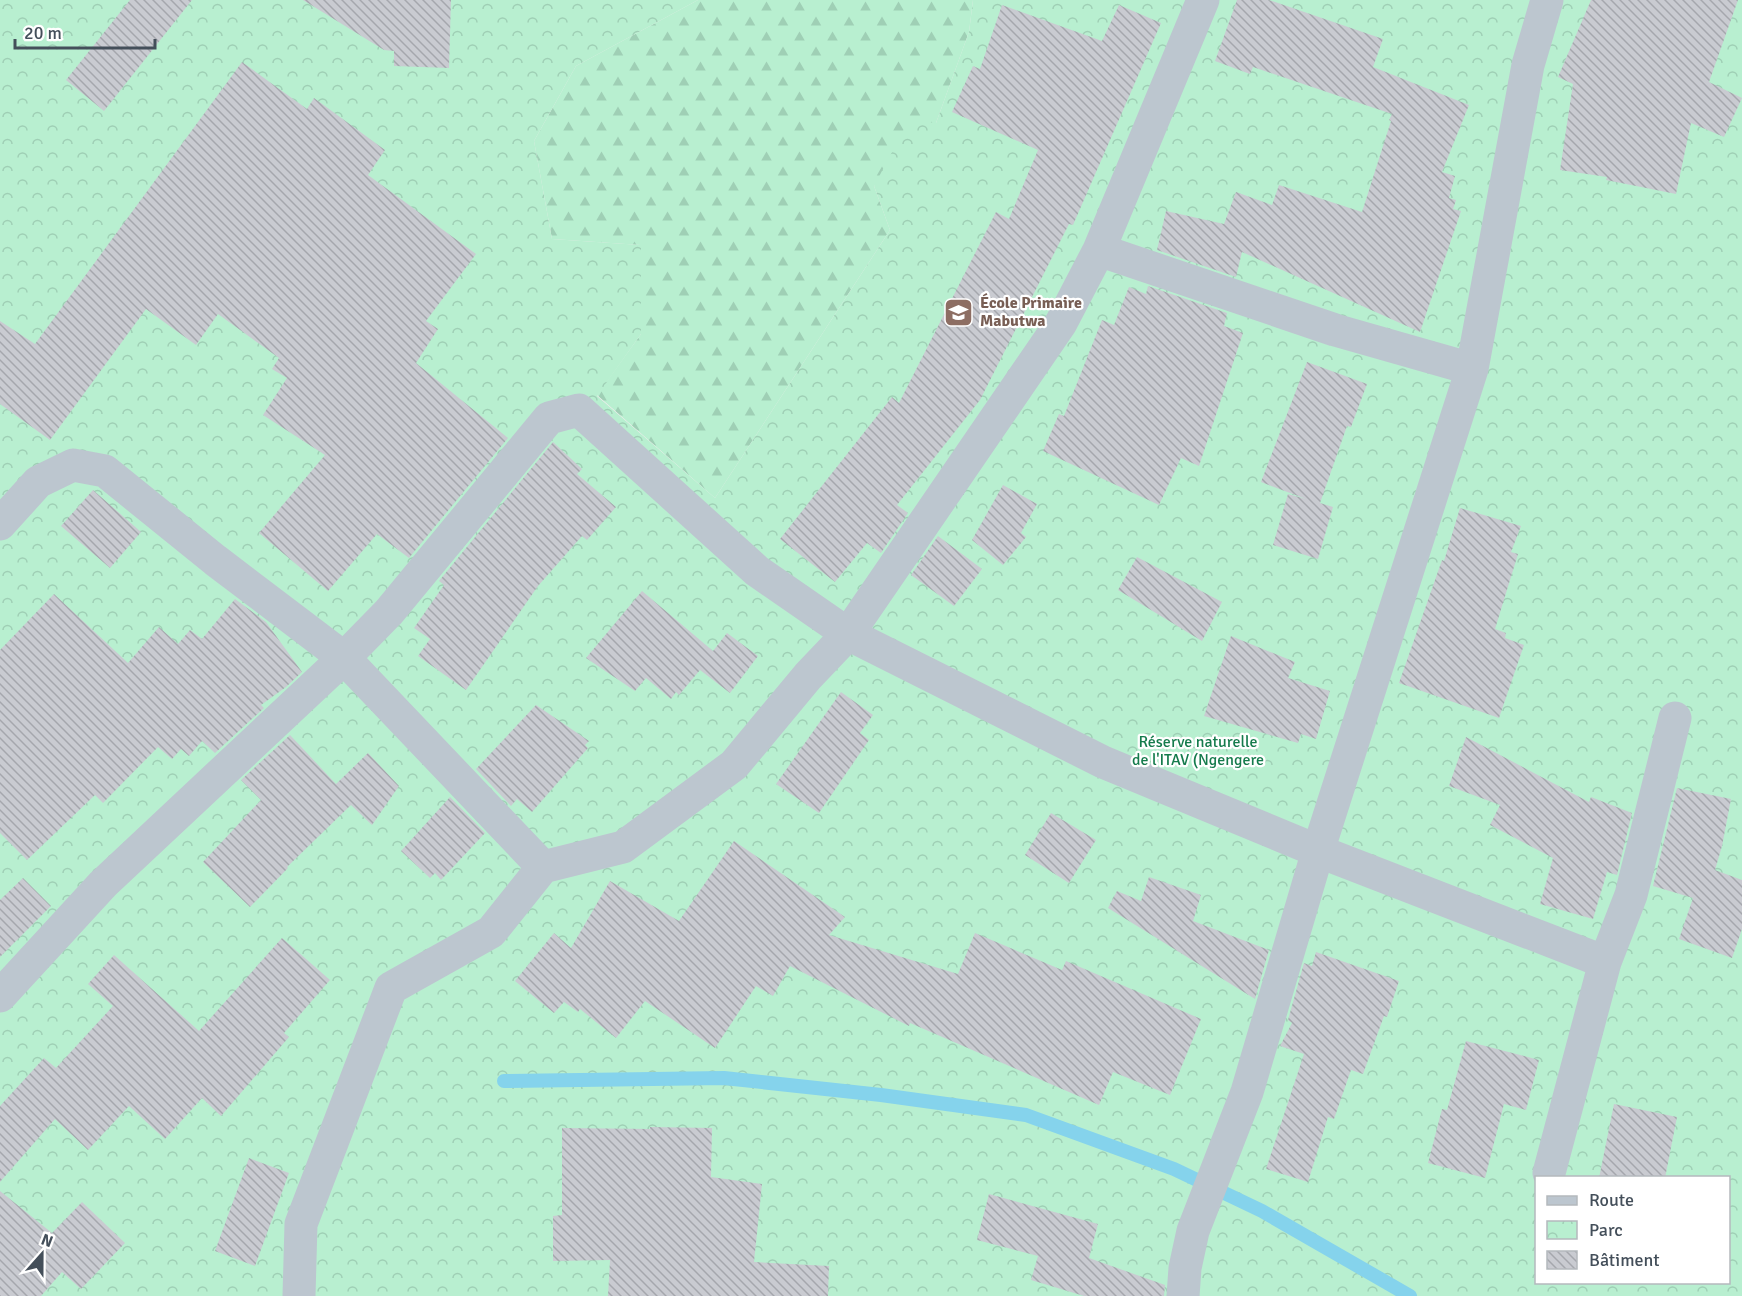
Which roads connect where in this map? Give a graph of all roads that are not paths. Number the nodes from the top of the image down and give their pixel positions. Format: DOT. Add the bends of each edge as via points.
graph roads {
  1 [pos="1203,0"];
  2 [pos="1547,0"];
  3 [pos="1099,250"];
  4 [pos="1472,369"];
  5 [pos="0,524"];
  6 [pos="848,634"];
  7 [pos="344,658"];
  8 [pos="1675,718"];
  9 [pos="1318,851"];
  10 [pos="543,867"];
  11 [pos="1605,962"];
  12 [pos="0,996"];
  13 [pos="1549,1173"];
  14 [pos="299,1296"];
  15 [pos="1183,1296"];
  1 -- 3 [label="street"];
  2 -- 4 [label="street" via="1528,64"];
  3 -- 4 [label="street" via="1335,330"];
  3 -- 6 [label="street" via="1061,323"];
  4 -- 9 [label="street"];
  5 -- 7 [label="street" via="38,482 73,465 105,471"];
  6 -- 7 [label="street" via="757,571 579,410 549,418 389,612"];
  6 -- 9 [label="street" via="1102,762"];
  6 -- 10 [label="street" via="734,765 623,847"];
  7 -- 10 [label="street"];
  7 -- 12 [label="street" via="104,884"];
  8 -- 11 [label="street" via="1631,894"];
  9 -- 11 [label="street"];
  9 -- 15 [label="street" via="1247,1092 1193,1231"];
  10 -- 14 [label="street" via="491,932 391,988 301,1224"];
  11 -- 13 [label="street"];
}
